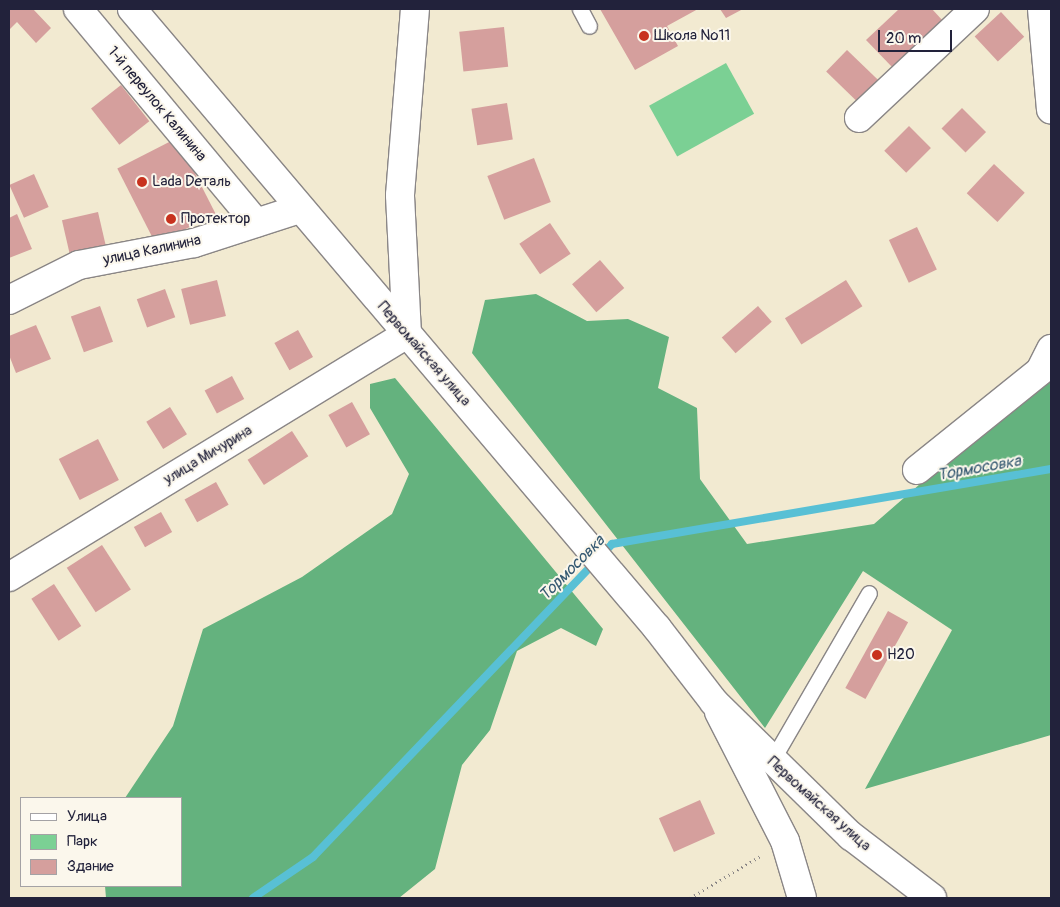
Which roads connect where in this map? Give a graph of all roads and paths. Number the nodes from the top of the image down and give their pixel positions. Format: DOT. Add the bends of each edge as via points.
graph roads {
  1 [pos="78,9"];
  2 [pos="132,9"];
  3 [pos="415,9"];
  4 [pos="580,9"];
  5 [pos="975,9"];
  6 [pos="1042,9"];
  7 [pos="589,26"];
  8 [pos="1051,110"];
  9 [pos="859,118"];
  10 [pos="299,209"];
  11 [pos="256,223"];
  12 [pos="9,300"];
  13 [pos="407,334"];
  14 [pos="1051,349"];
  15 [pos="917,470"];
  16 [pos="9,577"];
  17 [pos="869,593"];
  18 [pos="714,702"];
  19 [pos="771,762"];
  20 [pos="785,841"];
  21 [pos="690,898"];
  22 [pos="802,898"];
  23 [pos="932,898"];
  1 -- 11 [label="street, 1-й переулок Калинина"];
  2 -- 10 [label="street, Первомайская улица"];
  3 -- 13 [label="street" via="400,194"];
  4 -- 7 [label="lane"];
  5 -- 9 [label="street"];
  6 -- 8 [label="street"];
  10 -- 11 [label="street, улица Калинина"];
  10 -- 13 [label="street, Первомайская улица"];
  11 -- 12 [label="street, улица Калинина" via="194,243 78,265"];
  13 -- 16 [label="street, улица Мичурина"];
  13 -- 18 [label="street, Первомайская улица" via="657,628"];
  14 -- 15 [label="street" via="1040,371"];
  17 -- 19 [label="lane"];
  18 -- 19 [label="street, Первомайская улица"];
  18 -- 20 [label="street, Первомайская улица" via="757,778"];
  19 -- 23 [label="street, Первомайская улица" via="851,836"];
  20 -- 21 [label="path"];
  20 -- 22 [label="street, Первомайская улица"];
}
